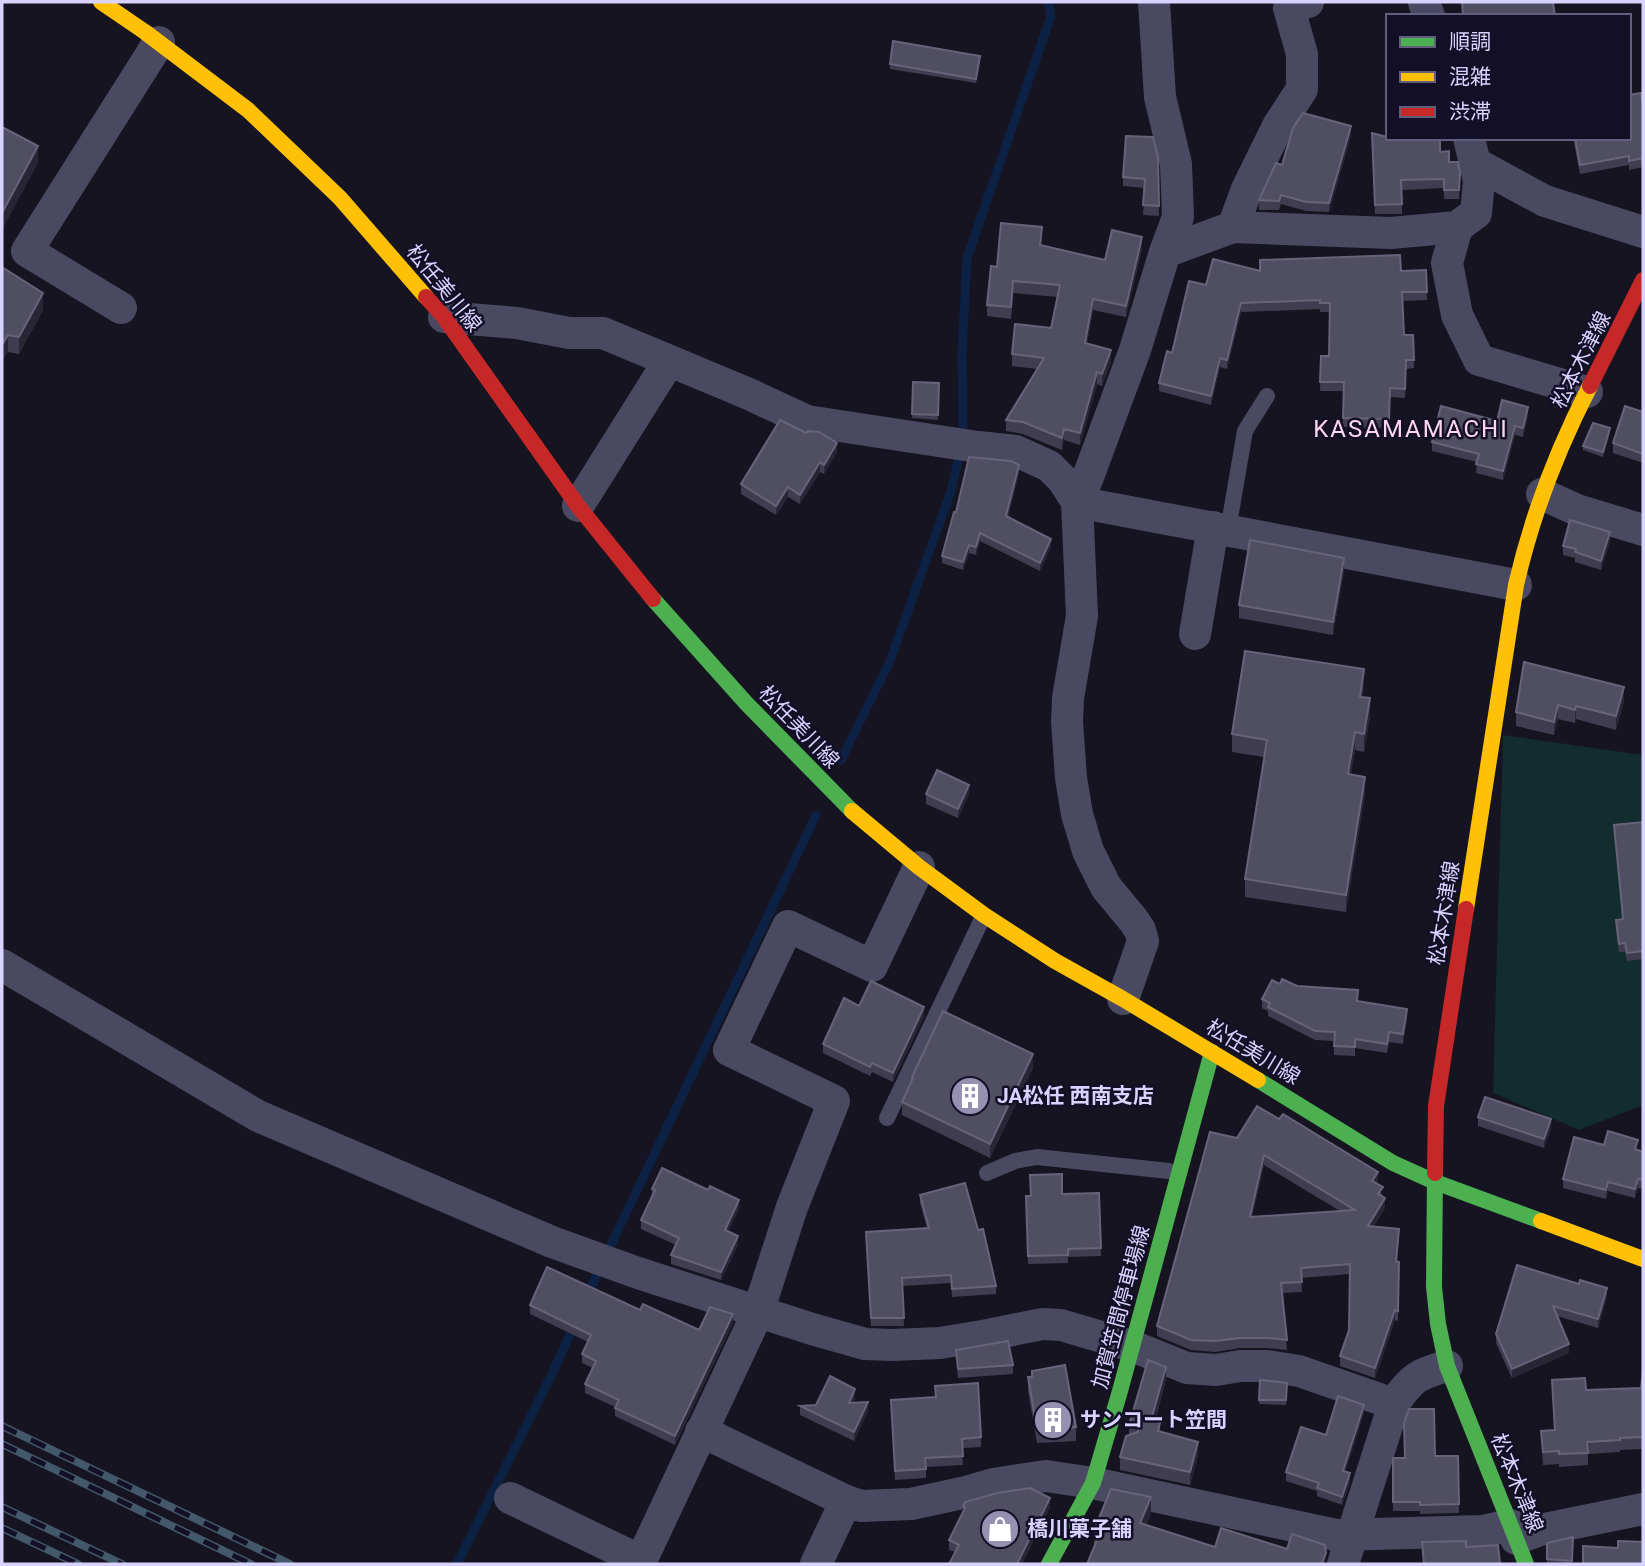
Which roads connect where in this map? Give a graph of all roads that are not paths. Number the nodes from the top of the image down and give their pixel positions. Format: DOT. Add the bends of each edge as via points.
graph roads {
  1 [pos="101,2"];
  2 [pos="1154,2"];
  3 [pos="1294,4"];
  4 [pos="159,42"];
  5 [pos="1472,151"];
  6 [pos="1233,227"];
  7 [pos="1457,227"];
  8 [pos="1643,232"];
  9 [pos="1165,252"];
  10 [pos="1643,281"];
  11 [pos="121,308"];
  12 [pos="444,317"];
  13 [pos="669,361"];
  14 [pos="1587,391"];
  15 [pos="1267,396"];
  16 [pos="1542,494"];
  17 [pos="1077,502"];
  18 [pos="578,506"];
  19 [pos="1220,529"];
  20 [pos="1643,530"];
  21 [pos="1516,585"];
  22 [pos="1195,634"];
  23 [pos="919,867"];
  24 [pos="984,915"];
  25 [pos="2,965"];
  26 [pos="1123,999"];
  27 [pos="1212,1052"];
  28 [pos="887,1118"];
  29 [pos="1169,1171"];
  30 [pos="987,1173"];
  31 [pos="1434,1182"];
  32 [pos="1643,1259"];
  33 [pos="758,1311"];
  34 [pos="1132,1346"];
  35 [pos="1447,1366"];
  36 [pos="1394,1404"];
  37 [pos="702,1431"];
  38 [pos="1093,1482"];
  39 [pos="510,1498"];
  40 [pos="846,1502"];
  41 [pos="1643,1509"];
  42 [pos="1518,1543"];
  43 [pos="1348,1550"];
  44 [pos="645,1562"];
  45 [pos="816,1564"];
  46 [pos="1049,1564"];
  1 -- 4 [label="main road, 松任美川線"];
  2 -- 9 [label="street" via="1160,97 1175,164 1178,217"];
  3 -- 6 [label="street" via="1302,89 1268,147"];
  4 -- 11 [label="street" via="27,251"];
  4 -- 12 [label="main road, 松任美川線" via="248,110 340,198"];
  5 -- 7 [label="street" via="1479,181 1476,213"];
  5 -- 8 [label="street" via="1545,201"];
  6 -- 7 [label="street" via="1391,233"];
  6 -- 9 [label="street"];
  7 -- 14 [label="street" via="1447,263 1457,315 1479,360"];
  9 -- 17 [label="street" via="1135,350"];
  10 -- 14 [label="main road, 松本木津線"];
  12 -- 13 [label="street" via="603,333"];
  12 -- 18 [label="main road, 松任美川線"];
  13 -- 17 [label="street" via="807,421 1016,451 1049,466"];
  13 -- 18 [label="street"];
  14 -- 16 [label="main road, 松本木津線"];
  15 -- 19 [label="lane" via="1245,431"];
  16 -- 20 [label="street"];
  16 -- 21 [label="main road, 松本木津線"];
  17 -- 19 [label="street"];
  17 -- 26 [label="street" via="1082,616 1068,698 1071,778 1092,860 1143,940"];
  18 -- 23 [label="main road, 松任美川線" via="666,615 746,703 857,816"];
  19 -- 21 [label="street"];
  19 -- 22 [label="street"];
  21 -- 31 [label="main road, 松本木津線" via="1438,1091"];
  23 -- 24 [label="main road, 松任美川線"];
  23 -- 33 [label="street" via="872,966 788,926 729,1050 834,1101"];
  24 -- 26 [label="main road, 松任美川線"];
  24 -- 28 [label="lane"];
  25 -- 33 [label="street" via="258,1116 552,1242"];
  26 -- 27 [label="main road, 松任美川線"];
  27 -- 31 [label="main road, 松任美川線" via="1393,1163"];
  27 -- 34 [label="main road, 加賀笠間停車場線"];
  29 -- 30 [label="lane" via="1037,1157"];
  31 -- 32 [label="main road, 松任美川線"];
  31 -- 35 [label="main road, 松本木津線" via="1434,1287"];
  33 -- 34 [label="street" via="865,1345 940,1343 1042,1324 1061,1325"];
  33 -- 37 [label="street"];
  34 -- 36 [label="street" via="1187,1368 1267,1366 1299,1371"];
  34 -- 38 [label="main road, 加賀笠間停車場線"];
  35 -- 36 [label="street" via="1415,1378"];
  35 -- 42 [label="main road, 松本木津線"];
  36 -- 43 [label="street"];
  37 -- 40 [label="street"];
  37 -- 44 [label="street"];
  38 -- 40 [label="street" via="1046,1476 911,1504 861,1506"];
  38 -- 43 [label="street" via="1336,1535"];
  38 -- 46 [label="main road, 加賀笠間停車場線"];
  39 -- 44 [label="street"];
  40 -- 45 [label="street"];
  41 -- 42 [label="street" via="1539,1531"];
  42 -- 43 [label="street" via="1483,1531"];
}
